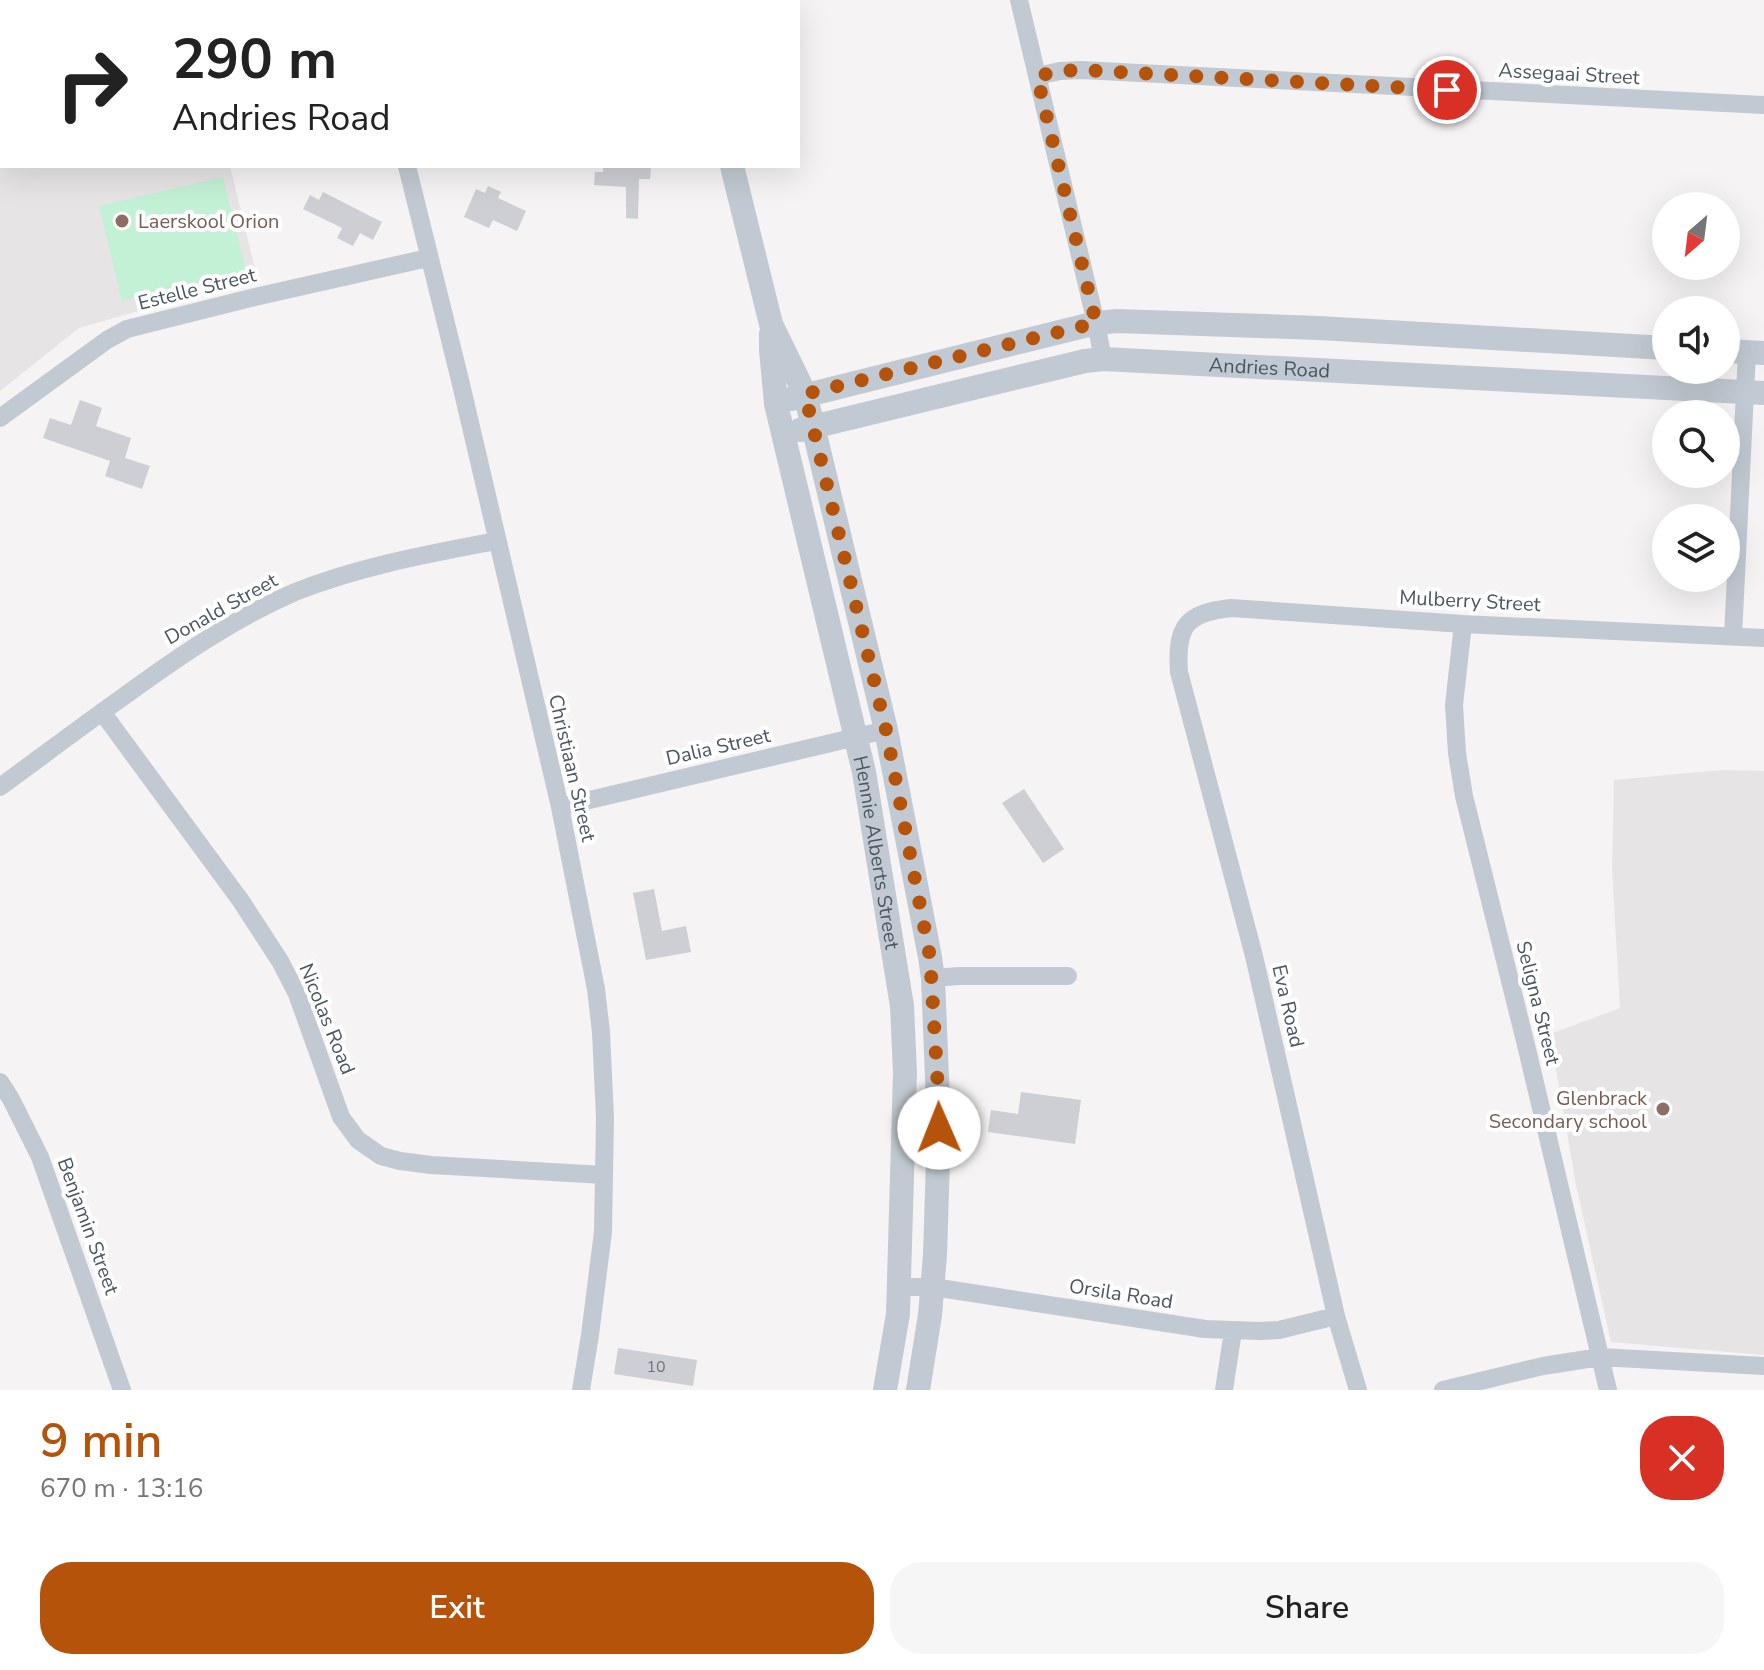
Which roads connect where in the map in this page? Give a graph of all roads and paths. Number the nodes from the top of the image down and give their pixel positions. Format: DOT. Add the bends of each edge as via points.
graph roads {
  1 [pos="1019,0"];
  2 [pos="1037,76"];
  3 [pos="1764,105"];
  4 [pos="407,168"];
  5 [pos="732,168"];
  6 [pos="428,258"];
  7 [pos="1096,323"];
  8 [pos="771,324"];
  9 [pos="1652,347"];
  10 [pos="1746,352"];
  11 [pos="1103,359"];
  12 [pos="1755,393"];
  13 [pos="805,394"];
  14 [pos="776,404"];
  15 [pos="0,418"];
  16 [pos="813,426"];
  17 [pos="782,435"];
  18 [pos="496,541"];
  19 [pos="1463,624"];
  20 [pos="1182,633"];
  21 [pos="1733,636"];
  22 [pos="1764,638"];
  23 [pos="102,712"];
  24 [pos="886,730"];
  25 [pos="856,736"];
  26 [pos="0,787"];
  27 [pos="560,807"];
  28 [pos="1068,976"];
  29 [pos="933,978"];
  30 [pos="0,1082"];
  31 [pos="604,1175"];
  32 [pos="899,1287"];
  33 [pos="933,1287"];
  34 [pos="1336,1316"];
  35 [pos="1233,1331"];
  36 [pos="1600,1357"];
  37 [pos="1764,1366"];
  38 [pos="122,1390"];
  39 [pos="581,1390"];
  40 [pos="885,1390"];
  41 [pos="918,1390"];
  42 [pos="1224,1390"];
  43 [pos="1358,1390"];
  44 [pos="1443,1390"];
  45 [pos="1608,1390"];
  1 -- 2 [label="street"];
  2 -- 3 [label="street, Assegaai Street" via="1081,70"];
  2 -- 7 [label="street"];
  4 -- 6 [label="street, Christiaan Street"];
  5 -- 8 [label="street, Hennie Alberts Street"];
  6 -- 15 [label="street, Estelle Street" via="127,329"];
  6 -- 18 [label="street, Christiaan Street"];
  7 -- 9 [label="street, Andries Road" via="1319,328"];
  7 -- 11 [label="street"];
  7 -- 13 [label="street, Andries Road"];
  8 -- 13 [label="street, Hennie Alberts Street"];
  8 -- 14 [label="street, Hennie Alberts Street"];
  10 -- 12 [label="street"];
  11 -- 12 [label="street, Andries Road"];
  11 -- 16 [label="street, Andries Road"];
  12 -- 21 [label="street"];
  13 -- 14 [label="street, Andries Road"];
  13 -- 16 [label="street, Hennie Alberts Street"];
  14 -- 17 [label="street, Hennie Alberts Street"];
  16 -- 17 [label="street, Andries Road"];
  16 -- 24 [label="street, Hennie Alberts Street"];
  17 -- 25 [label="street, Hennie Alberts Street"];
  18 -- 23 [label="street, Donald Street" via="392,561 293,593 226,627"];
  18 -- 27 [label="street, Christiaan Street"];
  19 -- 20 [label="street, Mulberry Street" via="1231,608 1190,620"];
  19 -- 21 [label="street, Mulberry Street"];
  19 -- 36 [label="street, Seligna Street" via="1454,705 1464,796"];
  20 -- 34 [label="street, Eva Road" via="1179,672 1254,956"];
  21 -- 22 [label="street, Mulberry Street"];
  23 -- 26 [label="street, Donald Street"];
  23 -- 31 [label="street, Nicolas Road" via="280,961 341,1117 358,1140 381,1156 400,1161"];
  24 -- 25 [label="street, Dalia Street"];
  24 -- 29 [label="street, Hennie Alberts Street"];
  25 -- 27 [label="street, Dalia Street"];
  25 -- 32 [label="street, Hennie Alberts Street" via="902,1006"];
  27 -- 31 [label="street, Christiaan Street" via="598,1004"];
  28 -- 29 [label="street"];
  29 -- 33 [label="street, Hennie Alberts Street" via="939,1128"];
  30 -- 38 [label="street, Benjamin Street" via="40,1157"];
  31 -- 39 [label="street, Christiaan Street" via="600,1260"];
  32 -- 33 [label="street, Orsila Road"];
  32 -- 40 [label="street, Hennie Alberts Street"];
  33 -- 35 [label="street, Orsila Road"];
  33 -- 41 [label="street, Hennie Alberts Street"];
  34 -- 35 [label="street, Orsila Road" via="1279,1330"];
  34 -- 43 [label="street, Eva Road"];
  35 -- 42 [label="street"];
  36 -- 37 [label="street"];
  36 -- 44 [label="street"];
  36 -- 45 [label="street, Seligna Street"];
}
